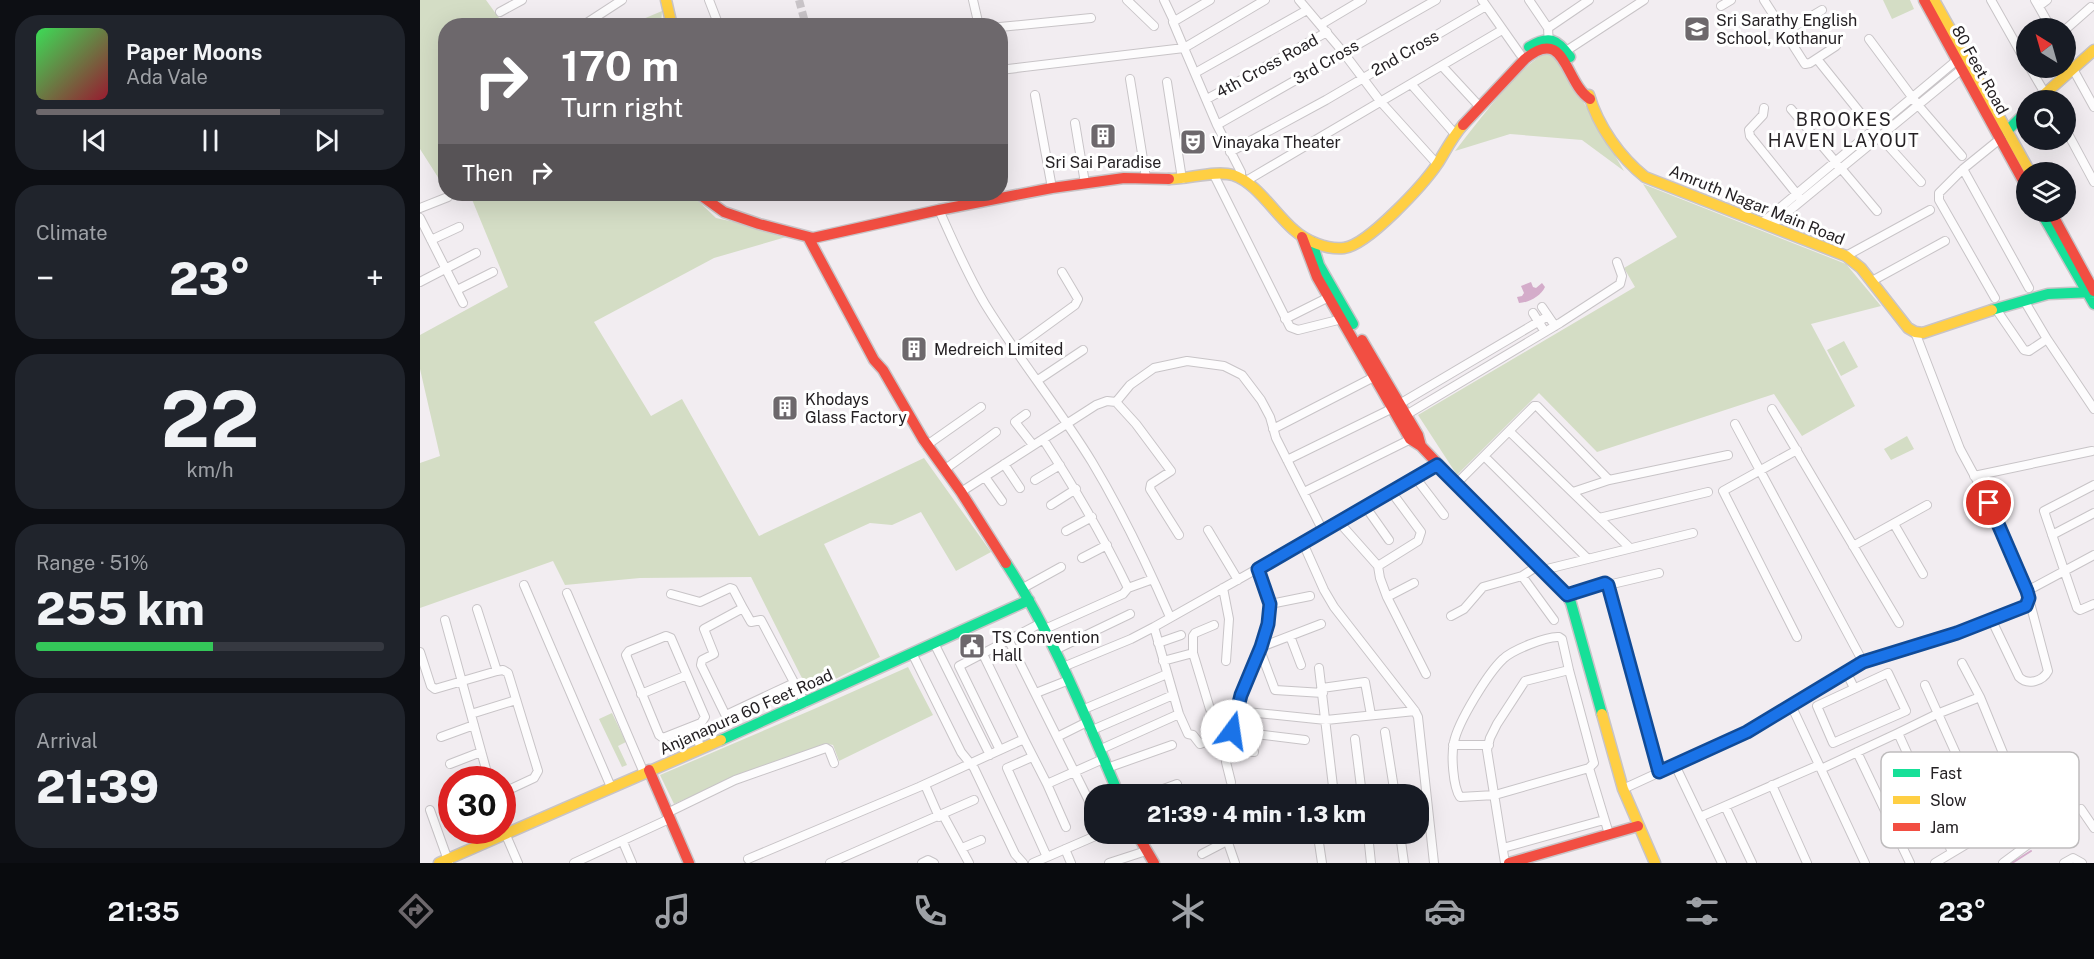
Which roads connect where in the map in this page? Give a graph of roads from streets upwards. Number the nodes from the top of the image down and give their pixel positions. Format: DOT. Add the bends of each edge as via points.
graph roads {
  1 [pos="522,0"];
  2 [pos="622,0"];
  3 [pos="666,0"];
  4 [pos="709,0"];
  5 [pos="974,0"];
  6 [pos="1127,0"];
  7 [pos="1164,0"];
  8 [pos="1210,0"];
  9 [pos="1265,0"];
  10 [pos="1299,0"];
  11 [pos="1362,0"];
  12 [pos="1436,0"];
  13 [pos="1529,0"];
  14 [pos="1589,0"];
  15 [pos="1644,0"];
  16 [pos="1731,0"];
  17 [pos="1927,0"];
  18 [pos="1991,0"];
  19 [pos="2047,0"];
  20 [pos="1767,1"];
  21 [pos="1484,3"];
  22 [pos="1578,3"];
  23 [pos="2037,3"];
  24 [pos="1720,6"];
  25 [pos="2091,7"];
  26 [pos="1307,10"];
  27 [pos="1822,10"];
  28 [pos="500,12"];
  29 [pos="594,18"];
  30 [pos="670,18"];
  31 [pos="715,18"];
  32 [pos="977,18"];
  33 [pos="1091,18"];
  34 [pos="2045,18"];
  35 [pos="2076,20"];
  36 [pos="1174,21"];
  37 [pos="1320,25"];
  38 [pos="1008,26"];
  39 [pos="1154,26"];
  40 [pos="1548,28"];
  41 [pos="1502,30"];
  42 [pos="1327,32"];
  43 [pos="1785,32"];
  44 [pos="1869,39"];
  45 [pos="1549,43"];
  46 [pos="2016,44"];
  47 [pos="1836,46"];
  48 [pos="1184,48"];
  49 [pos="2094,50"];
  50 [pos="1566,51"];
  51 [pos="1343,52"];
  52 [pos="1520,54"];
  53 [pos="1817,59"];
  54 [pos="1960,65"];
  55 [pos="1442,66"];
  56 [pos="2076,66"];
  57 [pos="1008,69"];
  58 [pos="1195,72"];
  59 [pos="2076,74"];
  60 [pos="1362,78"];
  61 [pos="2064,78"];
  62 [pos="1130,80"];
  63 [pos="1167,82"];
  64 [pos="1411,84"];
  65 [pos="2052,90"];
  66 [pos="1035,95"];
  67 [pos="1207,99"];
  68 [pos="1590,99"];
  69 [pos="1380,101"];
  70 [pos="1915,101"];
  71 [pos="1481,103"];
  72 [pos="2094,107"];
  73 [pos="1764,108"];
  74 [pos="1791,109"];
  75 [pos="2016,122"];
  76 [pos="1075,123"];
  77 [pos="1217,125"];
  78 [pos="1877,133"];
  79 [pos="1455,134"];
  80 [pos="2003,135"];
  81 [pos="2076,149"];
  82 [pos="1230,152"];
  83 [pos="1962,156"];
  84 [pos="2023,162"];
  85 [pos="1437,164"];
  86 [pos="2016,164"];
  87 [pos="1838,165"];
  88 [pos="1963,170"];
  89 [pos="1214,175"];
  90 [pos="1146,178"];
  91 [pos="1182,179"];
  92 [pos="1243,179"];
  93 [pos="1921,182"];
  94 [pos="2094,182"];
  95 [pos="1085,183"];
  96 [pos="1052,188"];
  97 [pos="1008,197"];
  98 [pos="1800,197"];
  99 [pos="438,201"];
  100 [pos="709,201"];
  101 [pos="985,201"];
  102 [pos="420,208"];
  103 [pos="939,210"];
  104 [pos="1930,210"];
  105 [pos="1877,211"];
  106 [pos="420,218"];
  107 [pos="2047,222"];
  108 [pos="2056,222"];
  109 [pos="1767,223"];
  110 [pos="459,227"];
  111 [pos="812,237"];
  112 [pos="431,240"];
  113 [pos="1307,240"];
  114 [pos="1945,241"];
  115 [pos="476,254"];
  116 [pos="1846,256"];
  117 [pos="1618,265"];
  118 [pos="447,269"];
  119 [pos="493,272"];
  120 [pos="1062,272"];
  121 [pos="1872,281"];
  122 [pos="420,282"];
  123 [pos="2029,288"];
  124 [pos="457,290"];
  125 [pos="2092,296"];
  126 [pos="1329,297"];
  127 [pos="2025,302"];
  128 [pos="463,303"];
  129 [pos="1995,304"];
  130 [pos="1542,308"];
  131 [pos="1533,313"];
  132 [pos="1548,316"];
  133 [pos="1285,319"];
  134 [pos="1341,319"];
  135 [pos="1539,322"];
  136 [pos="1555,326"];
  137 [pos="1545,332"];
  138 [pos="1915,332"];
  139 [pos="2047,339"];
  140 [pos="1016,348"];
  141 [pos="1083,350"];
  142 [pos="1374,377"];
  143 [pos="1038,380"];
  144 [pos="1116,402"];
  145 [pos="1395,406"];
  146 [pos="981,407"];
  147 [pos="1772,409"];
  148 [pos="2094,409"];
  149 [pos="1026,414"];
  150 [pos="1402,418"];
  151 [pos="1067,423"];
  152 [pos="1736,424"];
  153 [pos="1274,429"];
  154 [pos="1509,431"];
  155 [pos="996,432"];
  156 [pos="1414,437"];
  157 [pos="1043,439"];
  158 [pos="927,445"];
  159 [pos="1033,445"];
  160 [pos="1797,450"];
  161 [pos="2092,452"];
  162 [pos="1728,455"];
  163 [pos="1484,456"];
  164 [pos="1287,460"];
  165 [pos="1004,464"];
  166 [pos="1060,465"];
  167 [pos="1437,465"];
  168 [pos="944,470"];
  169 [pos="1760,470"];
  170 [pos="1974,476"];
  171 [pos="985,477"];
  172 [pos="1415,477"];
  173 [pos="1035,480"];
  174 [pos="1609,480"];
  175 [pos="1456,484"];
  176 [pos="2094,485"];
  177 [pos="1020,488"];
  178 [pos="1076,489"];
  179 [pos="1390,490"];
  180 [pos="961,492"];
  181 [pos="1304,492"];
  182 [pos="1573,492"];
  183 [pos="1708,492"];
  184 [pos="1002,501"];
  185 [pos="1051,505"];
  186 [pos="1927,505"];
  187 [pos="1365,506"];
  188 [pos="2094,513"];
  189 [pos="1444,515"];
  190 [pos="1092,517"];
  191 [pos="1599,518"];
  192 [pos="1338,521"];
  193 [pos="1894,524"];
  194 [pos="1208,530"];
  195 [pos="1066,531"];
  196 [pos="1323,531"];
  197 [pos="1693,533"];
  198 [pos="1179,536"];
  199 [pos="2052,536"];
  200 [pos="1389,540"];
  201 [pos="1303,543"];
  202 [pos="1107,544"];
  203 [pos="1854,546"];
  204 [pos="1630,548"];
  205 [pos="2094,555"];
  206 [pos="1082,558"];
  207 [pos="1587,558"];
  208 [pos="1378,566"];
  209 [pos="1061,567"];
  210 [pos="1541,567"];
  211 [pos="1258,569"];
  212 [pos="2064,571"];
  213 [pos="1659,573"];
  214 [pos="1923,574"];
  215 [pos="1522,576"];
  216 [pos="1153,579"];
  217 [pos="1238,580"];
  218 [pos="1414,583"];
  219 [pos="524,585"];
  220 [pos="1608,585"];
  221 [pos="1023,588"];
  222 [pos="1128,588"];
  223 [pos="1223,588"];
  224 [pos="567,592"];
  225 [pos="671,594"];
  226 [pos="1567,595"];
  227 [pos="2028,595"];
  228 [pos="1310,596"];
  229 [pos="1387,597"];
  230 [pos="1029,600"];
  231 [pos="1270,604"];
  232 [pos="2094,604"];
  233 [pos="743,608"];
  234 [pos="477,609"];
  235 [pos="1130,614"];
  236 [pos="1451,616"];
  237 [pos="1170,617"];
  238 [pos="444,620"];
  239 [pos="1554,620"];
  240 [pos="1899,623"];
  241 [pos="1321,624"];
  242 [pos="1214,625"];
  243 [pos="1043,626"];
  244 [pos="1154,627"];
  245 [pos="1995,627"];
  246 [pos="1181,635"];
  247 [pos="1290,636"];
  248 [pos="1797,637"];
  249 [pos="1008,639"];
  250 [pos="1158,643"];
  251 [pos="935,645"];
  252 [pos="1260,648"];
  253 [pos="1054,650"];
  254 [pos="420,652"];
  255 [pos="982,652"];
  256 [pos="1193,653"];
  257 [pos="913,655"];
  258 [pos="1163,661"];
  259 [pos="1226,661"];
  260 [pos="1863,662"];
  261 [pos="1962,663"];
  262 [pos="1301,665"];
  263 [pos="1063,667"];
  264 [pos="1319,668"];
  265 [pos="1569,670"];
  266 [pos="497,671"];
  267 [pos="1846,671"];
  268 [pos="1167,674"];
  269 [pos="1426,674"];
  270 [pos="687,675"];
  271 [pos="1069,680"];
  272 [pos="461,682"];
  273 [pos="794,683"];
  274 [pos="1925,685"];
  275 [pos="785,688"];
  276 [pos="1854,688"];
  277 [pos="1322,691"];
  278 [pos="1036,693"];
  279 [pos="642,694"];
  280 [pos="1173,694"];
  281 [pos="1980,697"];
  282 [pos="516,700"];
  283 [pos="1791,705"];
  284 [pos="800,706"];
  285 [pos="1209,708"];
  286 [pos="1082,710"];
  287 [pos="1237,711"];
  288 [pos="1415,711"];
  289 [pos="471,714"];
  290 [pos="1179,714"];
  291 [pos="1937,714"];
  292 [pos="1371,715"];
  293 [pos="1326,720"];
  294 [pos="474,725"];
  295 [pos="1088,726"];
  296 [pos="692,727"];
  297 [pos="1385,732"];
  298 [pos="1232,733"];
  299 [pos="1899,733"];
  300 [pos="441,736"];
  301 [pos="1057,737"];
  302 [pos="1024,739"];
  303 [pos="1355,739"];
  304 [pos="1305,740"];
  305 [pos="1172,745"];
  306 [pos="1453,745"];
  307 [pos="1489,745"];
  308 [pos="701,748"];
  309 [pos="1000,750"];
  310 [pos="1228,751"];
  311 [pos="481,752"];
  312 [pos="1254,752"];
  313 [pos="1857,752"];
  314 [pos="1907,752"];
  315 [pos="1955,752"];
  316 [pos="2003,752"];
  317 [pos="990,755"];
  318 [pos="1032,757"];
  319 [pos="1103,759"];
  320 [pos="834,762"];
  321 [pos="450,764"];
  322 [pos="970,765"];
  323 [pos="1675,765"];
  324 [pos="485,766"];
  325 [pos="1820,767"];
  326 [pos="1589,768"];
  327 [pos="646,772"];
  328 [pos="1074,772"];
  329 [pos="1659,772"];
  330 [pos="1231,782"];
  331 [pos="1047,784"];
  332 [pos="1114,784"];
  333 [pos="1333,784"];
  334 [pos="1361,784"];
  335 [pos="1393,784"];
  336 [pos="925,785"];
  337 [pos="1772,785"];
  338 [pos="516,787"];
  339 [pos="611,787"];
  340 [pos="1623,789"];
  341 [pos="1084,792"];
  342 [pos="1495,795"];
  343 [pos="974,800"];
  344 [pos="1881,802"];
  345 [pos="1725,806"];
  346 [pos="2081,809"];
  347 [pos="430,810"];
  348 [pos="668,816"];
  349 [pos="941,816"];
  350 [pos="1700,817"];
  351 [pos="1604,820"];
  352 [pos="516,825"];
  353 [pos="1638,826"];
  354 [pos="1066,827"];
  355 [pos="2094,828"];
  356 [pos="1609,834"];
  357 [pos="981,840"];
  358 [pos="1084,841"];
  359 [pos="623,842"];
  360 [pos="479,844"];
  361 [pos="510,844"];
  362 [pos="1143,844"];
  363 [pos="1217,844"];
  364 [pos="1228,844"];
  365 [pos="1319,844"];
  366 [pos="1369,844"];
  367 [pos="1401,844"];
  368 [pos="962,848"];
  369 [pos="1503,848"];
  370 [pos="1903,848"];
  371 [pos="1950,848"];
  372 [pos="1959,848"];
  373 [pos="2024,848"];
  374 [pos="1065,849"];
  375 [pos="1146,850"];
  376 [pos="1952,852"];
  377 [pos="1202,854"];
  378 [pos="1047,857"];
  379 [pos="748,861"];
  380 [pos="445,862"];
  381 [pos="518,863"];
  382 [pos="574,863"];
  383 [pos="632,863"];
  384 [pos="689,863"];
  385 [pos="737,863"];
  386 [pos="830,863"];
  387 [pos="922,863"];
  388 [pos="934,863"];
  389 [pos="969,863"];
  390 [pos="1023,863"];
  391 [pos="1033,863"];
  392 [pos="1071,863"];
  393 [pos="1109,863"];
  394 [pos="1154,863"];
  395 [pos="1235,863"];
  396 [pos="1322,863"];
  397 [pos="1371,863"];
  398 [pos="1404,863"];
  399 [pos="1434,863"];
  400 [pos="1507,863"];
  401 [pos="1655,863"];
  402 [pos="1722,863"];
  403 [pos="1752,863"];
  404 [pos="1808,863"];
  405 [pos="1865,863"];
  406 [pos="1910,863"];
  407 [pos="1935,863"];
  408 [pos="2003,863"];
  409 [pos="2064,863"];
  410 [pos="2082,863"];
  1 -- 28 [label="street"];
  2 -- 29 [label="street"];
  3 -- 30 [label="street"];
  4 -- 31 [label="street"];
  5 -- 32 [label="street"];
  6 -- 39 [label="street"];
  7 -- 36 [label="street"];
  8 -- 36 [label="street"];
  9 -- 48 [label="street"];
  10 -- 26 [label="street"];
  11 -- 37 [label="street"];
  12 -- 51 [label="street, 3rd Cross"];
  13 -- 40 [label="street"];
  14 -- 22 [label="street"];
  15 -- 50 [label="street"];
  16 -- 24 [label="street"];
  17 -- 54 [label="street, 80 Feet Road"];
  17 -- 80 [label="street, 80 Feet Road"];
  18 -- 46 [label="street"];
  19 -- 23 [label="street"];
  20 -- 43 [label="street"];
  21 -- 41 [label="street"];
  21 -- 60 [label="street, 2nd Cross"];
  22 -- 40 [label="street"];
  23 -- 34 [label="street"];
  25 -- 35 [label="street"];
  26 -- 37 [label="street"];
  26 -- 58 [label="street"];
  27 -- 43 [label="street"];
  33 -- 38 [label="street"];
  36 -- 48 [label="street"];
  37 -- 42 [label="street"];
  40 -- 45 [label="street"];
  41 -- 52 [label="street"];
  41 -- 55 [label="street"];
  42 -- 51 [label="street"];
  42 -- 67 [label="street, 4th Cross Road"];
  43 -- 53 [label="street" via="1805,64"];
  44 -- 70 [label="street"];
  45 -- 50 [label="street, Amruth Nagar Main Road"];
  45 -- 52 [label="street" via="1536,42"];
  45 -- 68 [label="street, Amruth Nagar Main Road"];
  45 -- 71 [label="street" via="1525,59"];
  47 -- 53 [label="street"];
  48 -- 57 [label="street"];
  48 -- 58 [label="street"];
  49 -- 56 [label="street"];
  50 -- 68 [label="street, Amruth Nagar Main Road"];
  51 -- 60 [label="street"];
  51 -- 77 [label="street, 3rd Cross"];
  52 -- 71 [label="street"];
  53 -- 78 [label="street"];
  54 -- 70 [label="street"];
  54 -- 80 [label="street, 80 Feet Road"];
  55 -- 64 [label="street"];
  55 -- 71 [label="street"];
  58 -- 67 [label="street"];
  59 -- 72 [label="street"];
  60 -- 69 [label="street"];
  60 -- 82 [label="street, 2nd Cross"];
  61 -- 65 [label="street"];
  62 -- 90 [label="street"];
  63 -- 91 [label="street"];
  64 -- 69 [label="street"];
  64 -- 79 [label="street"];
  66 -- 96 [label="street"];
  67 -- 77 [label="street"];
  68 -- 109 [label="street, Amruth Nagar Main Road" via="1598,118 1636,171"];
  69 -- 85 [label="street"];
  69 -- 92 [label="street"];
  70 -- 78 [label="street"];
  70 -- 83 [label="street"];
  71 -- 79 [label="street"];
  73 -- 98 [label="street" via="1763,115 1749,130 1750,136"];
  74 -- 87 [label="street"];
  75 -- 80 [label="street"];
  76 -- 95 [label="street"];
  77 -- 82 [label="street"];
  78 -- 87 [label="street"];
  78 -- 93 [label="street"];
  79 -- 85 [label="street"];
  80 -- 84 [label="street, 80 Feet Road"];
  80 -- 86 [label="street, 80 Feet Road"];
  80 -- 88 [label="street"];
  81 -- 94 [label="street"];
  82 -- 92 [label="street"];
  85 -- 113 [label="street" via="1413,194 1362,242 1331,248"];
  87 -- 98 [label="street"];
  87 -- 105 [label="street"];
  88 -- 123 [label="street"];
  88 -- 129 [label="street" via="1939,193 1939,200"];
  89 -- 91 [label="street"];
  89 -- 92 [label="street"];
  89 -- 133 [label="street"];
  90 -- 91 [label="street"];
  90 -- 95 [label="street"];
  92 -- 113 [label="street"];
  95 -- 96 [label="street"];
  96 -- 97 [label="street"];
  98 -- 109 [label="street"];
  99 -- 102 [label="street"];
  100 -- 111 [label="street" via="724,212"];
  101 -- 103 [label="street"];
  103 -- 111 [label="street"];
  103 -- 140 [label="street" via="985,304"];
  104 -- 116 [label="street"];
  106 -- 112 [label="street"];
  107 -- 125 [label="street"];
  108 -- 125 [label="street"];
  109 -- 116 [label="street, Amruth Nagar Main Road"];
  110 -- 112 [label="street"];
  111 -- 158 [label="street" via="897,397"];
  112 -- 118 [label="street"];
  113 -- 126 [label="street" via="1311,265"];
  113 -- 145 [label="street"];
  114 -- 121 [label="street"];
  115 -- 118 [label="street"];
  116 -- 121 [label="street, Amruth Nagar Main Road"];
  117 -- 136 [label="street" via="1620,284"];
  118 -- 122 [label="street"];
  118 -- 124 [label="street"];
  119 -- 124 [label="street"];
  120 -- 140 [label="street" via="1078,299 1075,305"];
  121 -- 138 [label="street, Amruth Nagar Main Road"];
  124 -- 128 [label="street"];
  125 -- 127 [label="street" via="2048,294"];
  126 -- 133 [label="street"];
  126 -- 134 [label="street"];
  127 -- 129 [label="street"];
  127 -- 139 [label="street"];
  129 -- 138 [label="street" via="1936,330"];
  129 -- 139 [label="street" via="2024,350 2029,351"];
  130 -- 132 [label="street"];
  131 -- 135 [label="street"];
  132 -- 135 [label="street"];
  132 -- 136 [label="street"];
  133 -- 134 [label="street" via="1298,330"];
  134 -- 142 [label="street"];
  135 -- 137 [label="street"];
  135 -- 145 [label="street"];
  136 -- 137 [label="street"];
  137 -- 150 [label="street"];
  138 -- 170 [label="street"];
  139 -- 148 [label="street"];
  140 -- 143 [label="street"];
  141 -- 143 [label="street"];
  142 -- 145 [label="street"];
  142 -- 153 [label="street"];
  143 -- 151 [label="street"];
  144 -- 151 [label="street" via="1096,405"];
  144 -- 153 [label="street" via="1130,385 1154,368 1187,361 1224,366 1242,375 1261,400"];
  144 -- 198 [label="street" via="1171,471 1149,487"];
  145 -- 150 [label="street"];
  145 -- 164 [label="street"];
  146 -- 158 [label="street"];
  147 -- 160 [label="street"];
  149 -- 159 [label="street" via="1015,422"];
  150 -- 156 [label="street"];
  151 -- 157 [label="street"];
  151 -- 216 [label="street" via="1141,551"];
  152 -- 169 [label="street"];
  153 -- 164 [label="street"];
  154 -- 163 [label="street"];
  154 -- 174 [label="street" via="1537,406"];
  154 -- 182 [label="street"];
  155 -- 168 [label="street"];
  156 -- 167 [label="street"];
  156 -- 181 [label="street"];
  157 -- 159 [label="street"];
  157 -- 166 [label="street"];
  158 -- 168 [label="street"];
  159 -- 165 [label="street"];
  160 -- 169 [label="street"];
  160 -- 203 [label="street"];
  161 -- 170 [label="street"];
  162 -- 174 [label="street"];
  163 -- 175 [label="street"];
  163 -- 207 [label="street"];
  164 -- 181 [label="street"];
  165 -- 171 [label="street"];
  165 -- 177 [label="street"];
  166 -- 173 [label="street"];
  166 -- 178 [label="street"];
  167 -- 172 [label="street"];
  167 -- 175 [label="street"];
  168 -- 180 [label="street"];
  169 -- 248 [label="street" via="1723,490"];
  169 -- 260 [label="street"];
  170 -- 227 [label="street" via="1993,510"];
  171 -- 180 [label="street"];
  171 -- 184 [label="street"];
  172 -- 179 [label="street"];
  172 -- 189 [label="street"];
  174 -- 182 [label="street"];
  175 -- 210 [label="street"];
  176 -- 199 [label="street" via="2044,511"];
  178 -- 185 [label="street"];
  178 -- 190 [label="street"];
  179 -- 187 [label="street"];
  179 -- 208 [label="street" via="1420,537"];
  180 -- 221 [label="street"];
  181 -- 196 [label="street"];
  182 -- 191 [label="street"];
  183 -- 191 [label="street"];
  186 -- 193 [label="street"];
  187 -- 192 [label="street"];
  187 -- 200 [label="street"];
  188 -- 199 [label="street"];
  190 -- 195 [label="street"];
  190 -- 202 [label="street"];
  191 -- 204 [label="street"];
  192 -- 196 [label="street"];
  192 -- 208 [label="street"];
  193 -- 203 [label="street"];
  193 -- 214 [label="street"];
  194 -- 217 [label="street"];
  196 -- 201 [label="street"];
  197 -- 204 [label="street"];
  199 -- 212 [label="street"];
  201 -- 211 [label="street"];
  201 -- 288 [label="street" via="1334,607"];
  202 -- 206 [label="street"];
  202 -- 222 [label="street"];
  203 -- 240 [label="street"];
  204 -- 207 [label="street"];
  205 -- 212 [label="street"];
  207 -- 210 [label="street"];
  208 -- 229 [label="street"];
  209 -- 221 [label="street"];
  210 -- 215 [label="street"];
  210 -- 226 [label="street"];
  211 -- 217 [label="street"];
  211 -- 231 [label="street"];
  212 -- 227 [label="street"];
  212 -- 232 [label="street" via="2080,610"];
  213 -- 220 [label="street"];
  215 -- 236 [label="street" via="1483,587 1464,609"];
  215 -- 239 [label="street"];
  216 -- 222 [label="street"];
  216 -- 237 [label="street"];
  217 -- 223 [label="street"];
  218 -- 229 [label="street"];
  219 -- 339 [label="street"];
  220 -- 226 [label="street"];
  220 -- 329 [label="street"];
  221 -- 230 [label="street"];
  222 -- 243 [label="street" via="1123,594"];
  223 -- 237 [label="street"];
  223 -- 259 [label="street" via="1229,619"];
  224 -- 327 [label="street"];
  225 -- 233 [label="street" via="700,602 730,588"];
  226 -- 340 [label="street"];
  227 -- 245 [label="street" via="2048,670 2044,678 2031,682 2019,677"];
  227 -- 260 [label="street" via="2026,606 1957,633"];
  228 -- 231 [label="street"];
  229 -- 269 [label="street"];
  230 -- 243 [label="street"];
  230 -- 251 [label="street, Anjanapura 60 Feet Road"];
  231 -- 252 [label="street"];
  233 -- 273 [label="street" via="751,622 761,620"];
  233 -- 275 [label="street" via="704,629 714,654 702,660 701,665 724,713"];
  234 -- 266 [label="street"];
  235 -- 253 [label="street"];
  237 -- 244 [label="street"];
  238 -- 272 [label="street"];
  241 -- 247 [label="street"];
  242 -- 256 [label="street" via="1195,633"];
  243 -- 249 [label="street"];
  243 -- 253 [label="street"];
  244 -- 250 [label="street"];
  244 -- 263 [label="street"];
  246 -- 250 [label="street"];
  247 -- 252 [label="street"];
  247 -- 262 [label="street"];
  249 -- 255 [label="street"];
  249 -- 278 [label="street"];
  250 -- 258 [label="street"];
  251 -- 257 [label="street, Anjanapura 60 Feet Road"];
  251 -- 317 [label="street"];
  252 -- 277 [label="street" via="1275,690"];
  252 -- 287 [label="street"];
  253 -- 263 [label="street"];
  254 -- 272 [label="street" via="435,689"];
  255 -- 302 [label="street"];
  255 -- 309 [label="street" via="959,666"];
  256 -- 258 [label="street"];
  256 -- 285 [label="street"];
  257 -- 284 [label="street, Anjanapura 60 Feet Road"];
  257 -- 322 [label="street"];
  258 -- 268 [label="street"];
  260 -- 267 [label="street"];
  261 -- 281 [label="street"];
  263 -- 271 [label="street"];
  264 -- 277 [label="street"];
  265 -- 306 [label="street" via="1559,637 1510,653 1495,668 1467,713"];
  265 -- 307 [label="street" via="1525,681 1497,724"];
  265 -- 326 [label="street" via="1594,763"];
  266 -- 272 [label="street"];
  266 -- 282 [label="street" via="508,674"];
  267 -- 276 [label="street"];
  267 -- 283 [label="street"];
  268 -- 280 [label="street"];
  268 -- 286 [label="street"];
  270 -- 279 [label="street"];
  270 -- 279 [label="street" via="668,636 629,651 626,658"];
  270 -- 296 [label="street" via="705,717"];
  271 -- 278 [label="street"];
  271 -- 286 [label="street"];
  272 -- 289 [label="street"];
  273 -- 275 [label="street"];
  273 -- 284 [label="street"];
  274 -- 291 [label="street"];
  275 -- 284 [label="street"];
  276 -- 276 [label="street" via="1889,674 1906,710 1833,743 1817,706"];
  277 -- 292 [label="street" via="1365,682"];
  277 -- 293 [label="street"];
  278 -- 301 [label="street"];
  279 -- 296 [label="street" via="660,737"];
  280 -- 290 [label="street"];
  280 -- 295 [label="street"];
  281 -- 291 [label="street"];
  281 -- 316 [label="street"];
  282 -- 289 [label="street"];
  282 -- 338 [label="street" via="538,771 534,778"];
  283 -- 323 [label="street" via="1747,732"];
  283 -- 325 [label="street"];
  284 -- 308 [label="street, Anjanapura 60 Feet Road"];
  286 -- 295 [label="street"];
  287 -- 293 [label="street"];
  287 -- 298 [label="street"];
  288 -- 292 [label="street"];
  288 -- 399 [label="street"];
  289 -- 294 [label="street"];
  290 -- 298 [label="street" via="1188,734 1198,743"];
  290 -- 319 [label="street"];
  291 -- 299 [label="street"];
  291 -- 315 [label="street"];
  292 -- 293 [label="street"];
  293 -- 333 [label="street"];
  294 -- 300 [label="street"];
  294 -- 311 [label="street"];
  295 -- 301 [label="street"];
  295 -- 319 [label="street"];
  296 -- 308 [label="street"];
  297 -- 335 [label="street"];
  298 -- 304 [label="street"];
  298 -- 310 [label="street"];
  299 -- 313 [label="street"];
  299 -- 314 [label="street"];
  301 -- 328 [label="street"];
  302 -- 309 [label="street"];
  302 -- 318 [label="street"];
  303 -- 334 [label="street"];
  305 -- 319 [label="street"];
  306 -- 307 [label="street"];
  306 -- 342 [label="street" via="1458,795"];
  307 -- 342 [label="street"];
  308 -- 327 [label="street, Anjanapura 60 Feet Road"];
  309 -- 317 [label="street"];
  310 -- 312 [label="street"];
  310 -- 330 [label="street" via="1226,762"];
  311 -- 321 [label="street"];
  311 -- 324 [label="street"];
  313 -- 325 [label="street"];
  313 -- 344 [label="street"];
  317 -- 322 [label="street"];
  318 -- 331 [label="street"];
  318 -- 378 [label="street" via="1007,768"];
  319 -- 328 [label="street"];
  319 -- 332 [label="street"];
  320 -- 348 [label="street" via="826,748 735,780"];
  322 -- 336 [label="street"];
  322 -- 390 [label="street"];
  323 -- 329 [label="street"];
  323 -- 350 [label="street"];
  325 -- 337 [label="street"];
  325 -- 405 [label="street"];
  326 -- 342 [label="street"];
  326 -- 351 [label="street"];
  327 -- 339 [label="street, Anjanapura 60 Feet Road"];
  327 -- 348 [label="street"];
  328 -- 331 [label="street"];
  328 -- 341 [label="street"];
  329 -- 340 [label="street"];
  331 -- 354 [label="street"];
  336 -- 349 [label="street"];
  336 -- 379 [label="street"];
  337 -- 345 [label="street"];
  337 -- 404 [label="street"];
  339 -- 352 [label="street, Anjanapura 60 Feet Road"];
  340 -- 353 [label="street"];
  342 -- 369 [label="street"];
  343 -- 349 [label="street"];
  345 -- 350 [label="street"];
  345 -- 403 [label="street"];
  346 -- 355 [label="street"];
  347 -- 380 [label="street"];
  348 -- 359 [label="street"];
  348 -- 384 [label="street"];
  349 -- 368 [label="street"];
  349 -- 386 [label="street"];
  350 -- 402 [label="street"];
  351 -- 356 [label="street"];
  351 -- 369 [label="street"];
  353 -- 356 [label="street"];
  353 -- 401 [label="street"];
  356 -- 400 [label="street"];
  357 -- 368 [label="street"];
  358 -- 374 [label="street"];
  359 -- 382 [label="street"];
  359 -- 383 [label="street"];
  360 -- 380 [label="street, Anjanapura 60 Feet Road"];
  361 -- 381 [label="street"];
  362 -- 375 [label="street"];
  363 -- 377 [label="street"];
  364 -- 395 [label="street"];
  365 -- 396 [label="street"];
  366 -- 397 [label="street"];
  367 -- 398 [label="street"];
  368 -- 389 [label="street"];
  369 -- 400 [label="street"];
  370 -- 406 [label="street"];
  371 -- 376 [label="street"];
  372 -- 376 [label="street"];
  373 -- 408 [label="street"];
  374 -- 378 [label="street"];
  374 -- 392 [label="street"];
  375 -- 393 [label="street"];
  375 -- 394 [label="street"];
  376 -- 407 [label="street"];
  378 -- 391 [label="street"];
  379 -- 385 [label="street"];
  387 -- 388 [label="street"];
  409 -- 410 [label="street" via="2073,858"];
}
